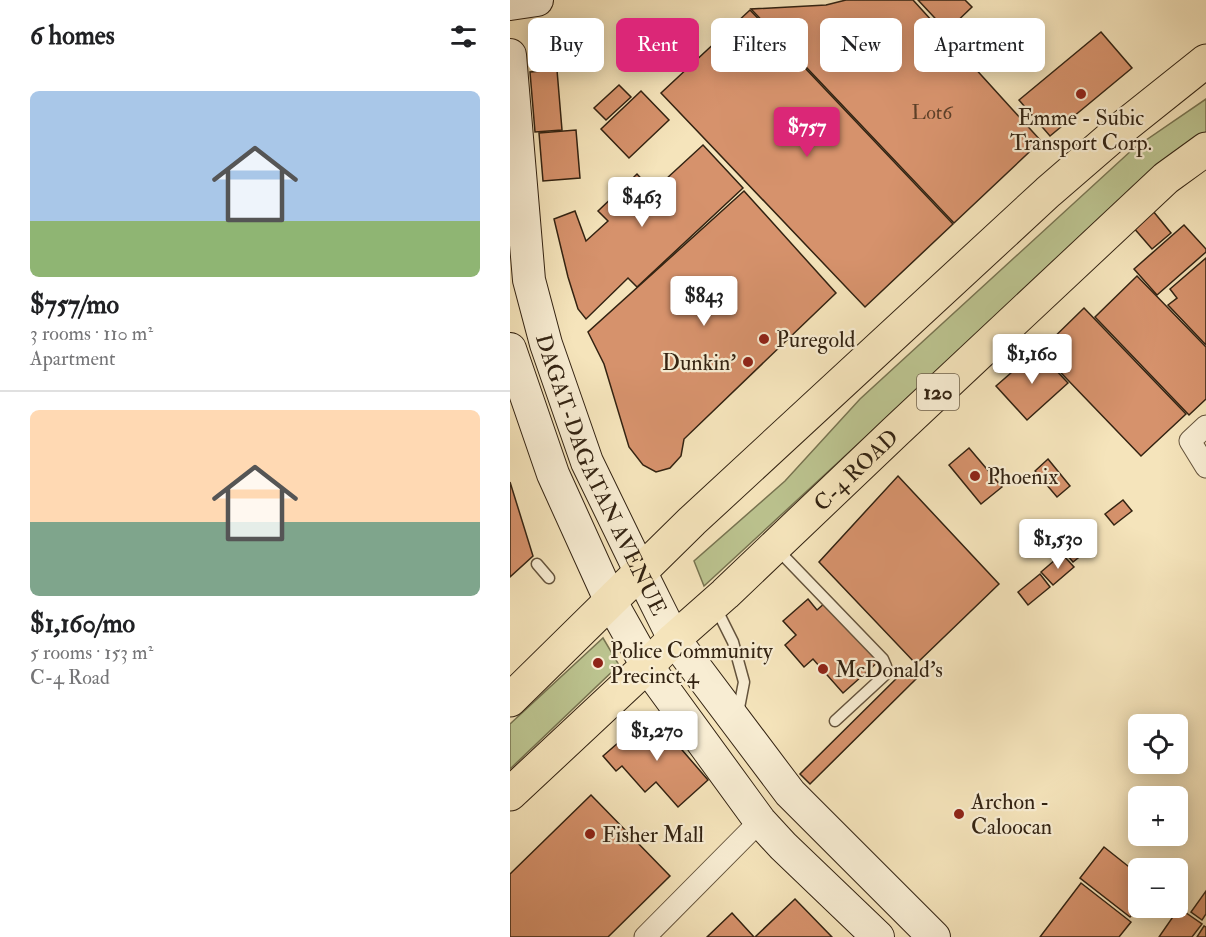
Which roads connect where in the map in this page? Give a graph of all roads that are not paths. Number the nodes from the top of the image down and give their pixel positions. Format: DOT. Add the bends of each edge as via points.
graph roads {
  1 [pos="537,0"];
  2 [pos="510,4"];
  3 [pos="510,56"];
  4 [pos="1206,61"];
  5 [pos="1206,149"];
  6 [pos="519,282"];
  7 [pos="510,349"];
  8 [pos="1206,426"];
  9 [pos="1206,466"];
  10 [pos="775,547"];
  11 [pos="537,564"];
  12 [pos="641,573"];
  13 [pos="549,578"];
  14 [pos="611,602"];
  15 [pos="714,604"];
  16 [pos="674,639"];
  17 [pos="647,666"];
  18 [pos="510,700"];
  19 [pos="736,722"];
  20 [pos="835,722"];
  21 [pos="510,794"];
  22 [pos="760,821"];
  23 [pos="645,937"];
  24 [pos="878,937"];
  25 [pos="934,937"];
  1 -- 2 [label="main road"];
  3 -- 6 [label="main road, DAGAT-DAGATAN AVENUE"];
  4 -- 12 [label="highway" via="1048,192 692,521"];
  5 -- 10 [label="highway, C-4 ROAD / 120" via="1166,178"];
  6 -- 12 [label="main road, DAGAT-DAGATAN AVENUE" via="546,344 587,462"];
  7 -- 14 [label="main road, DAGAT-DAGATAN AVENUE" via="554,474"];
  8 -- 9 [label="street" via="1190,441"];
  10 -- 15 [label="highway, C-4 ROAD / 120"];
  10 -- 20 [label="lane" via="883,658 886,666 886,674"];
  11 -- 13 [label="lane"];
  12 -- 14 [label="highway"];
  12 -- 16 [label="main road, DAGAT-DAGATAN AVENUE"];
  14 -- 17 [label="main road, DAGAT-DAGATAN AVENUE"];
  14 -- 18 [label="highway"];
  15 -- 16 [label="highway, C-4 ROAD / 120"];
  15 -- 19 [label="lane" via="733,642 744,682"];
  16 -- 17 [label="highway, C-4 ROAD / 120"];
  16 -- 19 [label="main road, DAGAT-DAGATAN AVENUE"];
  17 -- 21 [label="highway, C-4 ROAD / 120"];
  17 -- 22 [label="main road, DAGAT-DAGATAN AVENUE"];
  19 -- 25 [label="main road, DAGAT-DAGATAN AVENUE" via="790,793"];
  22 -- 23 [label="street"];
  22 -- 24 [label="main road, DAGAT-DAGATAN AVENUE"];
}
